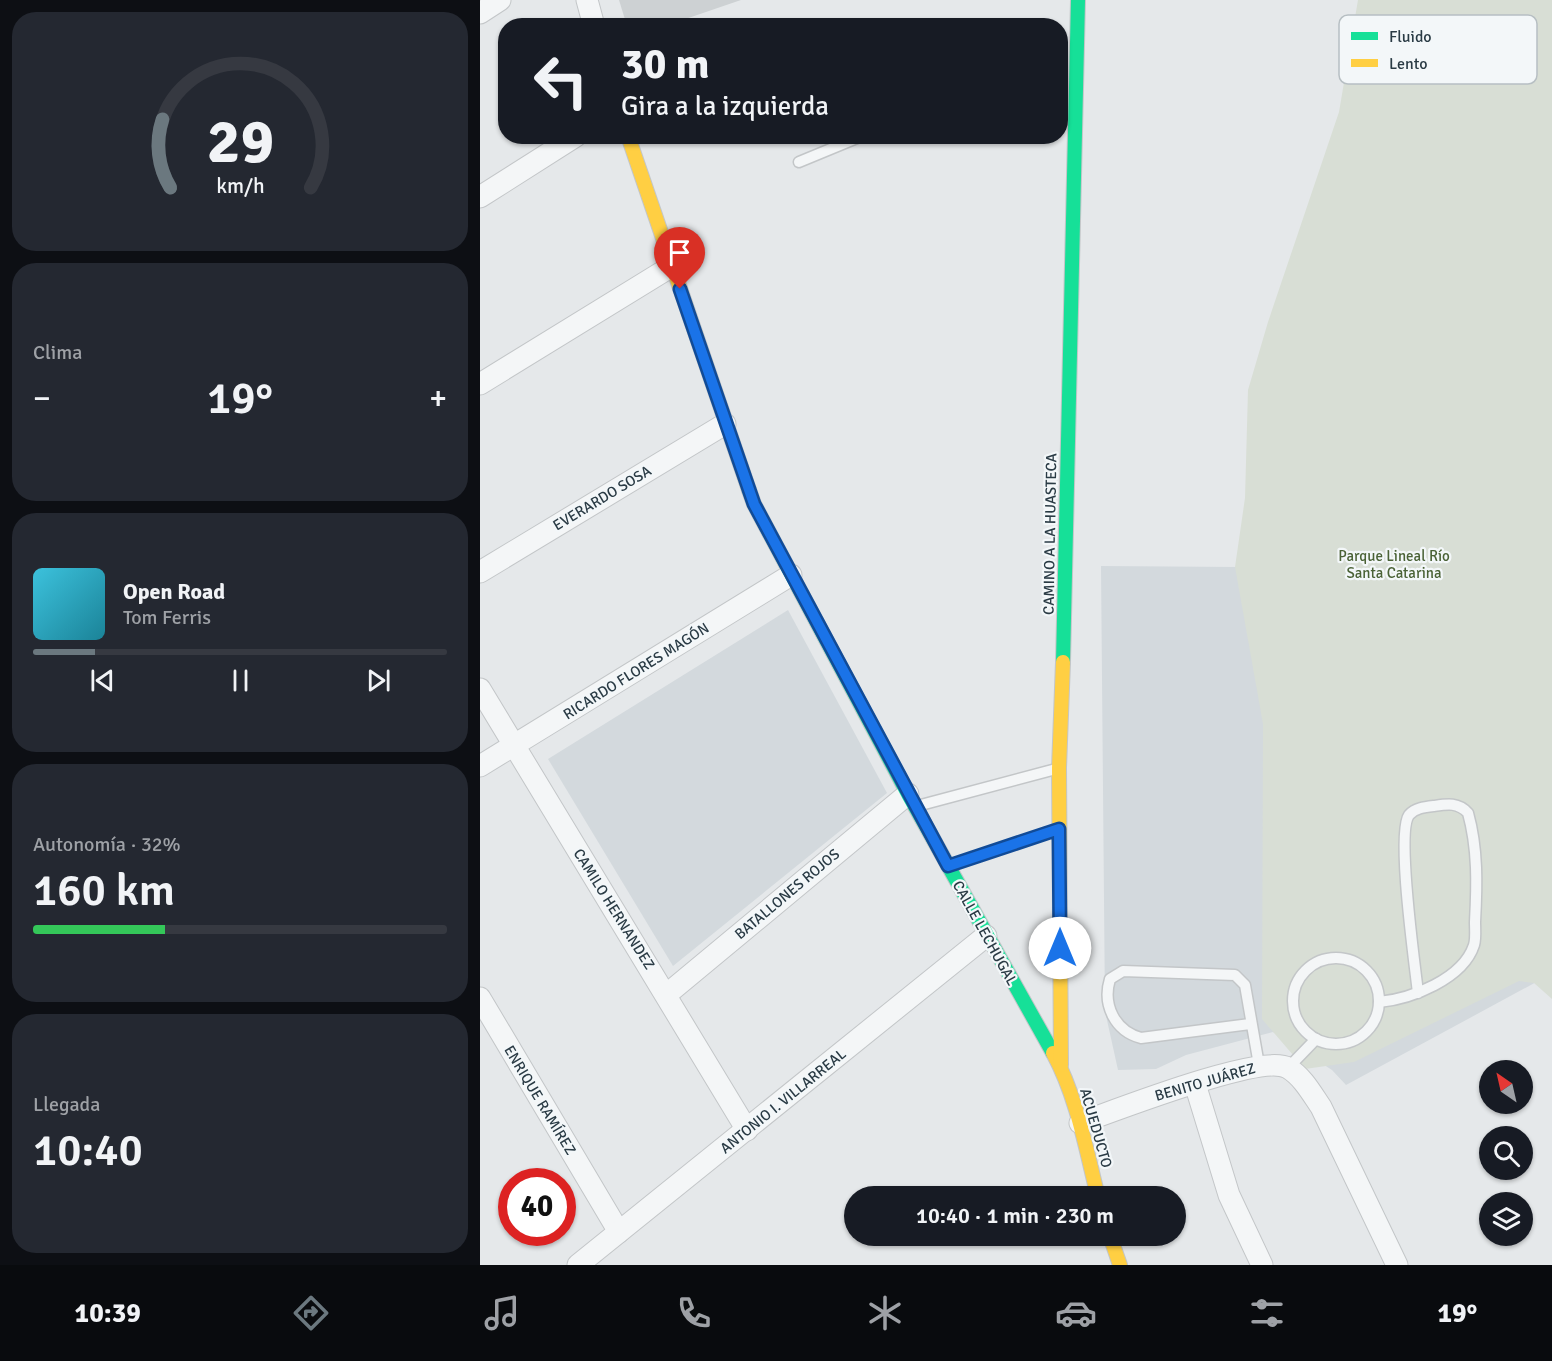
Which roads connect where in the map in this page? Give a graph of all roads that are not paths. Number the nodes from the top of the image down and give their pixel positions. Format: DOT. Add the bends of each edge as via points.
graph roads {
  1 [pos="500,0"];
  2 [pos="587,0"];
  3 [pos="1078,0"];
  4 [pos="480,13"];
  5 [pos="592,18"];
  6 [pos="563,144"];
  7 [pos="631,144"];
  8 [pos="843,144"];
  9 [pos="799,162"];
  10 [pos="480,197"];
  11 [pos="672,266"];
  12 [pos="480,384"];
  13 [pos="725,424"];
  14 [pos="480,572"];
  15 [pos="791,575"];
  16 [pos="480,689"];
  17 [pos="513,746"];
  18 [pos="480,766"];
  19 [pos="1059,768"];
  20 [pos="912,800"];
  21 [pos="1059,829"];
  22 [pos="948,866"];
  23 [pos="986,936"];
  24 [pos="1418,993"];
  25 [pos="666,995"];
  26 [pos="480,998"];
  27 [pos="1379,1002"];
  28 [pos="1250,1024"];
  29 [pos="1316,1039"];
  30 [pos="1259,1065"];
  31 [pos="1061,1068"];
  32 [pos="1288,1068"];
  33 [pos="1195,1084"];
  34 [pos="1080,1124"];
  35 [pos="747,1130"];
  36 [pos="1095,1186"];
  37 [pos="619,1232"];
  38 [pos="1113,1246"];
  39 [pos="578,1265"];
  40 [pos="1120,1265"];
  41 [pos="1262,1265"];
  42 [pos="1397,1265"];
  1 -- 4 [label="street"];
  2 -- 5 [label="street"];
  3 -- 19 [label="street, CAMINO A LA HUASTECA" via="1072,52 1067,547"];
  6 -- 10 [label="street"];
  7 -- 11 [label="street, CALLE LECHUGAL"];
  8 -- 9 [label="lane"];
  11 -- 12 [label="street"];
  11 -- 13 [label="street, CALLE LECHUGAL"];
  13 -- 14 [label="street, EVERARDO SOSA"];
  13 -- 15 [label="street, CALLE LECHUGAL" via="754,504"];
  15 -- 17 [label="street, RICARDO FLORES MAGÓN"];
  15 -- 20 [label="street, CALLE LECHUGAL"];
  16 -- 17 [label="street, CAMILO HERNANDEZ"];
  17 -- 18 [label="street, RICARDO FLORES MAGÓN"];
  17 -- 25 [label="street, CAMILO HERNANDEZ"];
  19 -- 20 [label="lane"];
  19 -- 21 [label="street, CAMINO A LA HUASTECA"];
  20 -- 22 [label="street, CALLE LECHUGAL"];
  20 -- 25 [label="street, BATALLONES ROJOS"];
  21 -- 22 [label="lane"];
  21 -- 31 [label="street, CAMINO A LA HUASTECA"];
  22 -- 23 [label="street, CALLE LECHUGAL"];
  23 -- 31 [label="street, CALLE LECHUGAL"];
  23 -- 35 [label="street, ANTONIO I. VILLARREAL"];
  24 -- 24 [label="lane" via="1450,976 1474,945 1477,881 1472,829 1468,813 1454,804 1421,807 1405,823 1406,882"];
  24 -- 27 [label="lane"];
  25 -- 35 [label="street, CAMILO HERNANDEZ"];
  26 -- 37 [label="street, ENRIQUE RAMÍREZ"];
  27 -- 29 [label="lane" via="1371,1025 1353,1041 1334,1044"];
  27 -- 29 [label="lane" via="1373,978 1355,962 1331,958 1308,967 1294,987 1294,1012 1306,1033"];
  28 -- 28 [label="lane" via="1245,985 1235,975 1123,971 1110,979 1110,1008 1119,1028 1129,1035 1141,1038"];
  28 -- 30 [label="lane"];
  29 -- 32 [label="lane"];
  30 -- 32 [label="street, BENITO JUÁREZ"];
  30 -- 33 [label="street, BENITO JUÁREZ"];
  31 -- 34 [label="street, ACUEDUCTO"];
  32 -- 42 [label="street" via="1305,1083 1321,1107"];
  33 -- 34 [label="street, BENITO JUÁREZ"];
  33 -- 41 [label="street" via="1228,1195"];
  34 -- 36 [label="street, ACUEDUCTO"];
  35 -- 37 [label="street, ANTONIO I. VILLARREAL"];
  37 -- 39 [label="street, ANTONIO I. VILLARREAL"];
  38 -- 40 [label="street"];
}
